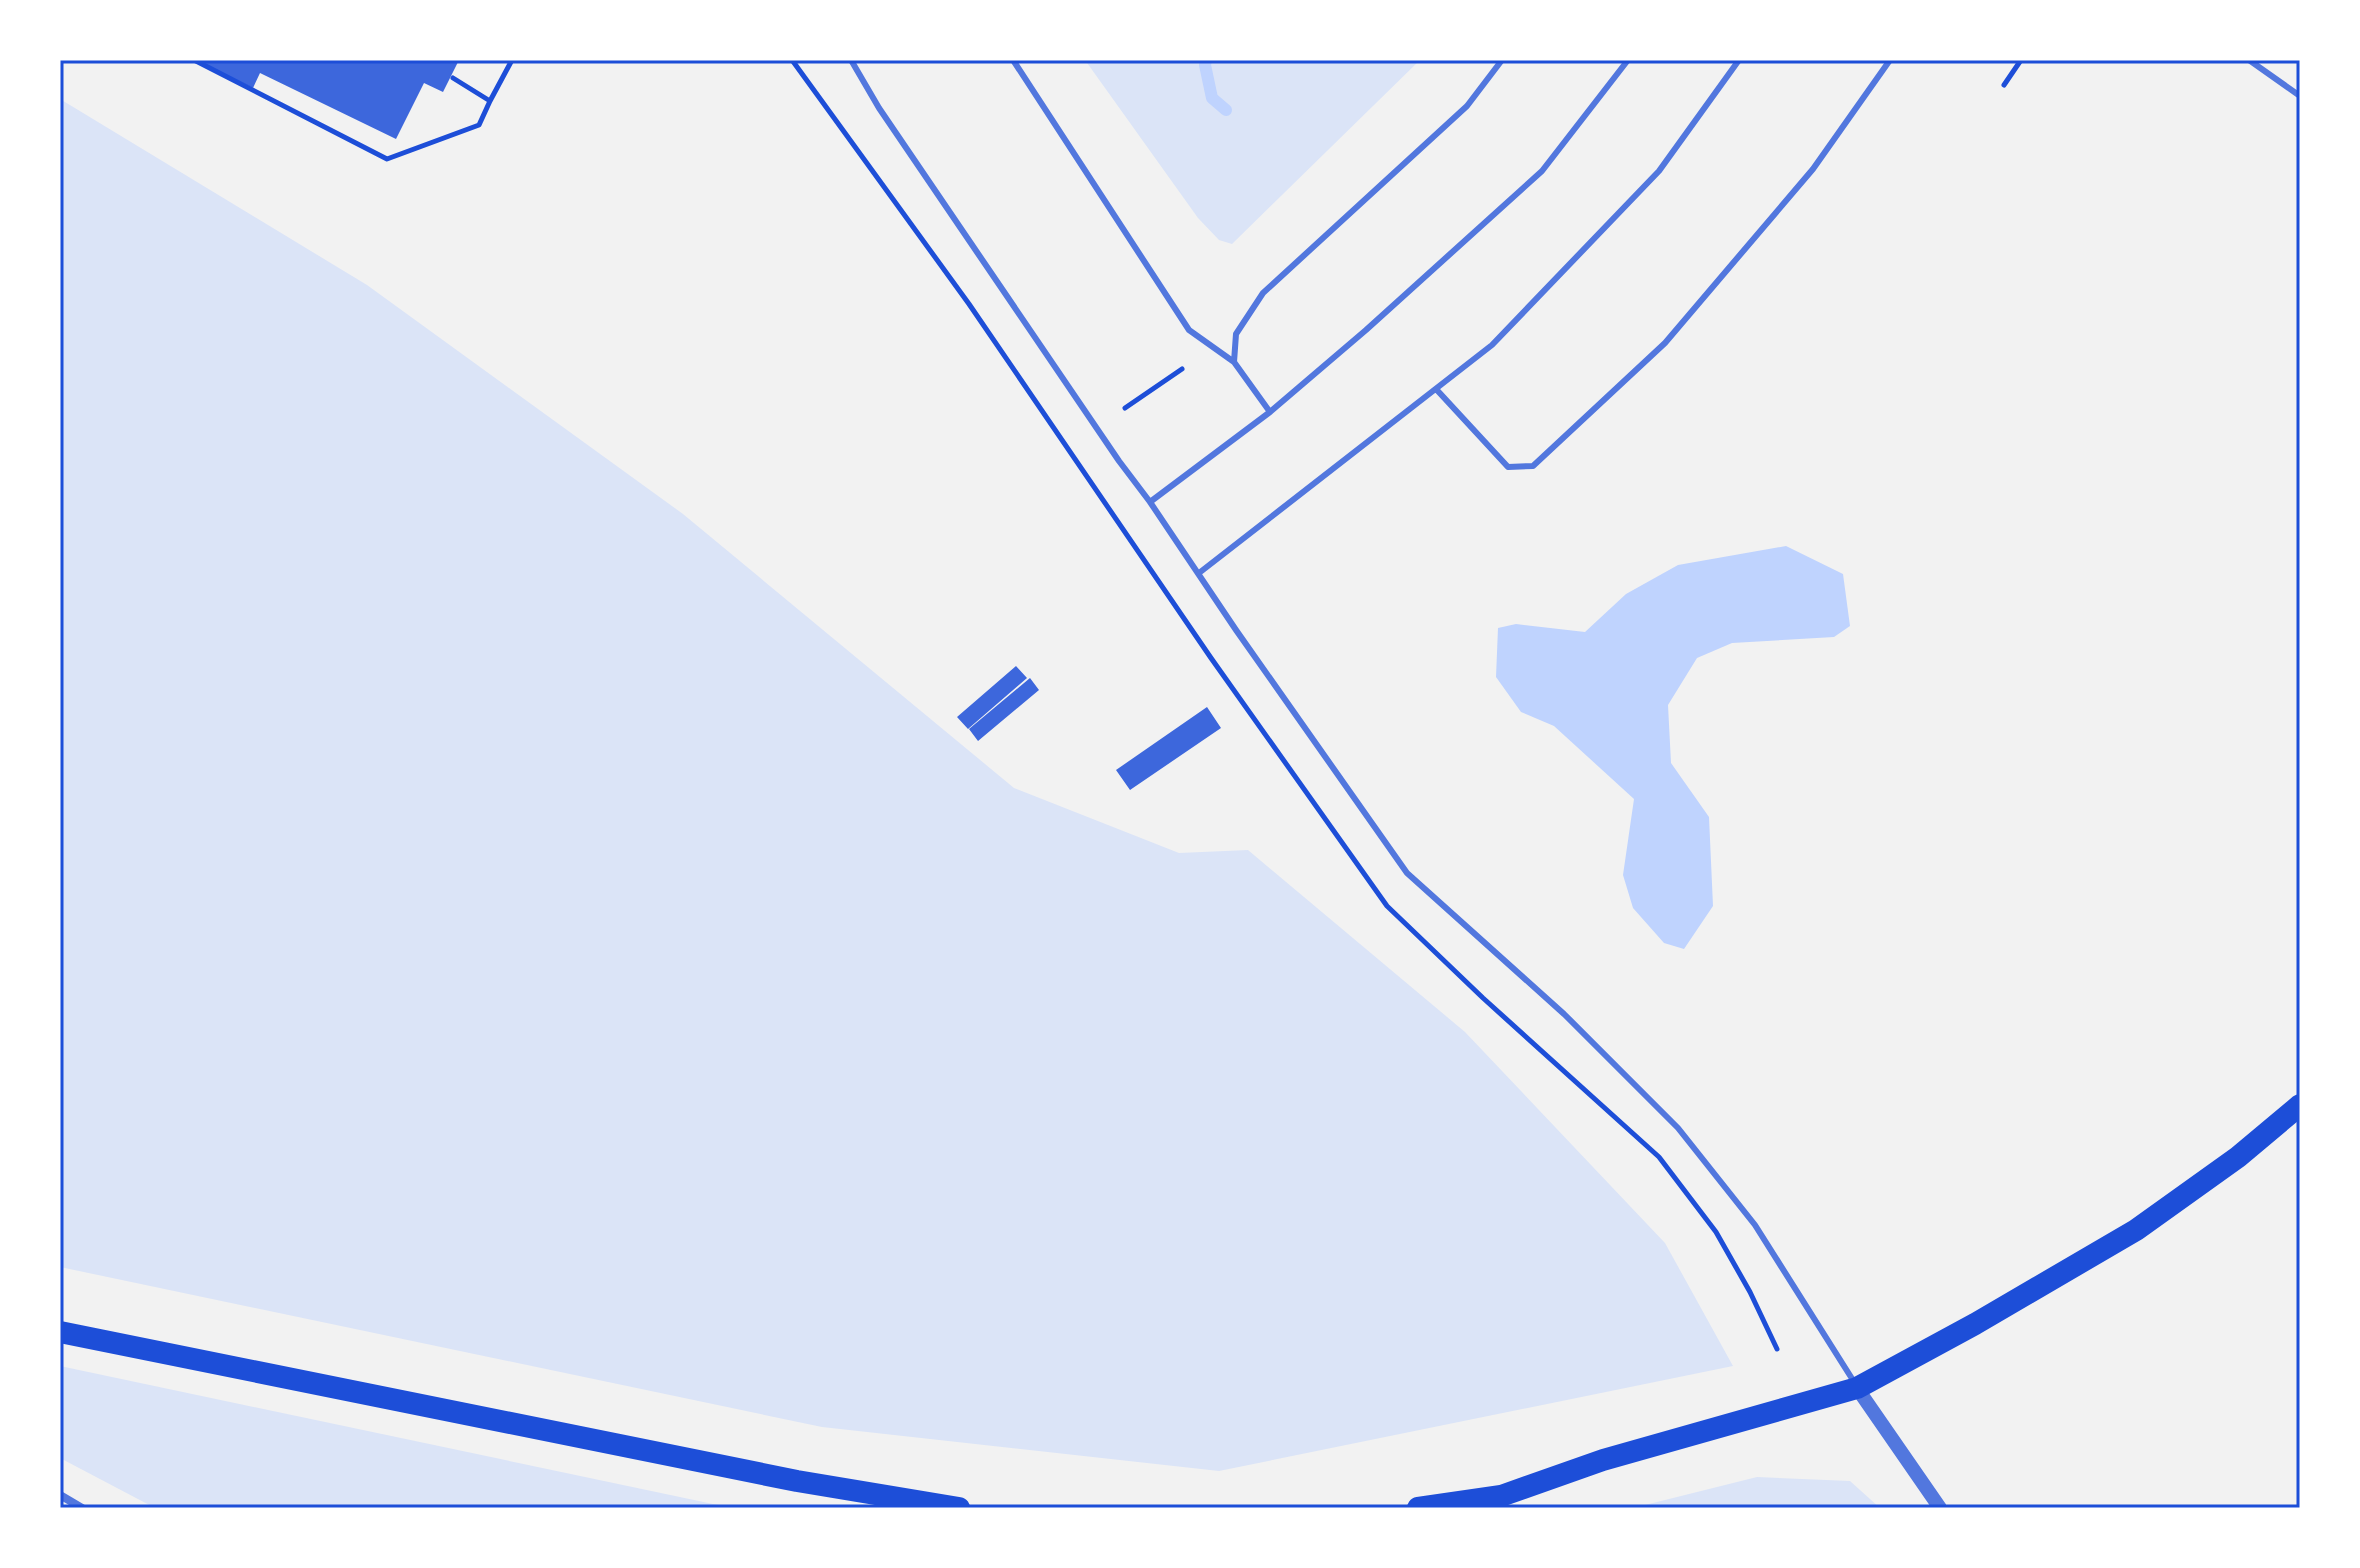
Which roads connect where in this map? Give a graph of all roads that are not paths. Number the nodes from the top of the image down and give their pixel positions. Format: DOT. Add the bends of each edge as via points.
graph roads {
  1 [pos="851,60"];
  2 [pos="1013,60"];
  3 [pos="1502,60"];
  4 [pos="1628,60"];
  5 [pos="1739,60"];
  6 [pos="1890,60"];
  7 [pos="2249,60"];
  8 [pos="2300,96"];
  9 [pos="1234,362"];
  10 [pos="1436,389"];
  11 [pos="1270,412"];
  12 [pos="1150,502"];
  13 [pos="1199,573"];
  14 [pos="2300,1105"];
  15 [pos="60,1332"];
  16 [pos="1857,1388"];
  17 [pos="60,1495"];
  18 [pos="82,1508"];
  19 [pos="959,1508"];
  20 [pos="1418,1508"];
  21 [pos="1940,1508"];
  1 -- 12 [label="lane"];
  2 -- 9 [label="lane" via="1189,330"];
  3 -- 9 [label="lane" via="1467,106 1263,293 1236,334"];
  4 -- 11 [label="lane" via="1542,171"];
  5 -- 10 [label="lane" via="1659,171 1492,345"];
  6 -- 10 [label="lane" via="1813,169 1665,343 1533,466 1508,467"];
  7 -- 8 [label="lane"];
  9 -- 11 [label="lane"];
  10 -- 13 [label="lane"];
  11 -- 12 [label="lane"];
  12 -- 13 [label="lane"];
  13 -- 16 [label="lane" via="1407,873 1564,1014 1678,1128 1755,1225"];
  14 -- 16 [label="highway" via="2136,1230"];
  15 -- 19 [label="highway" via="797,1481"];
  16 -- 20 [label="highway" via="1603,1460 1501,1496"];
  16 -- 21 [label="street"];
  17 -- 18 [label="street"];
}
